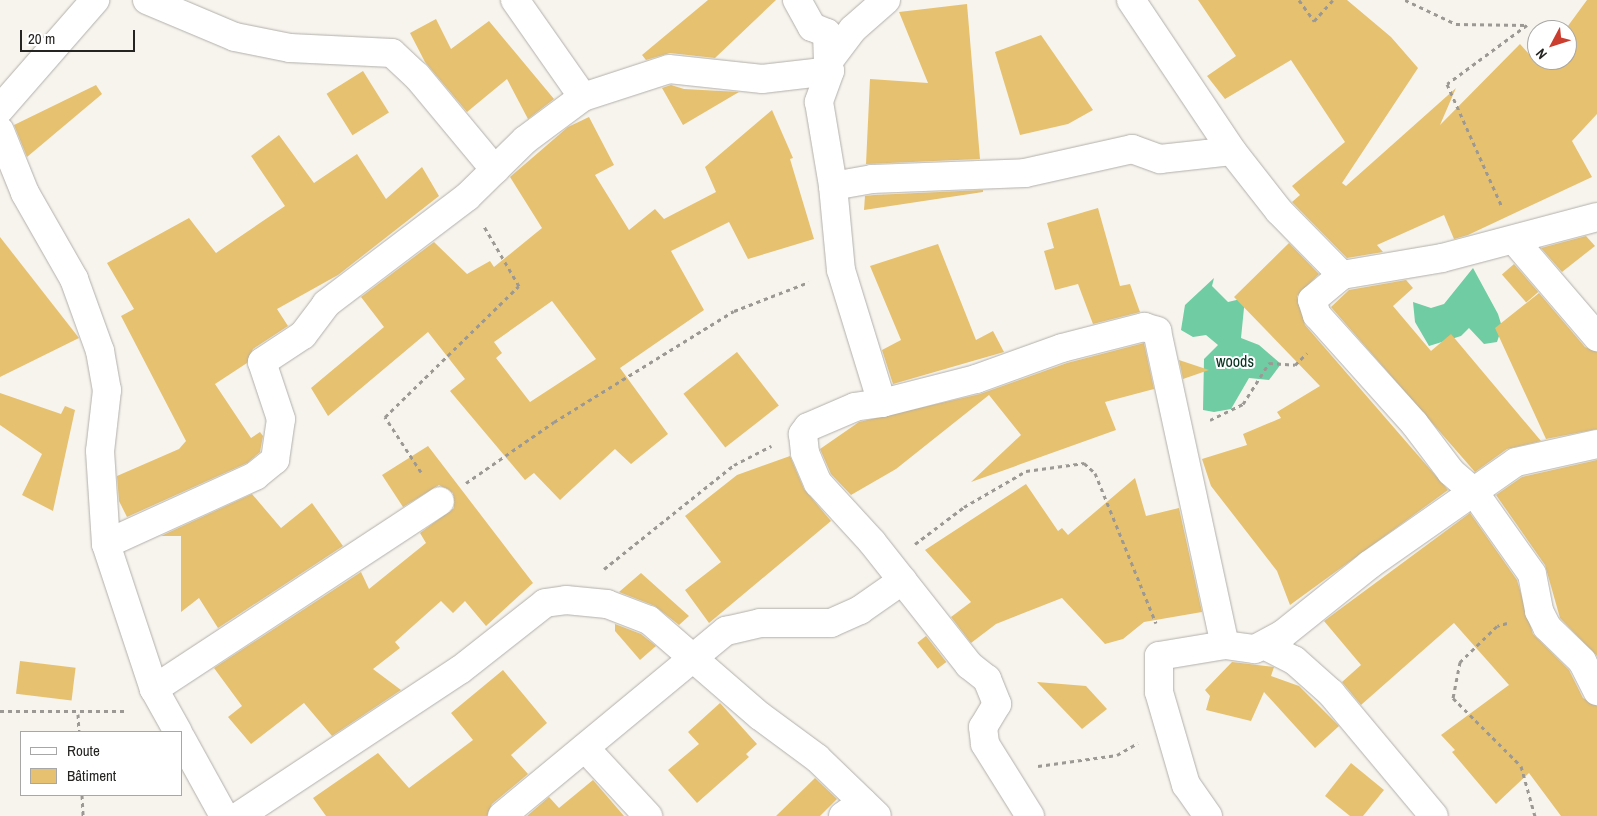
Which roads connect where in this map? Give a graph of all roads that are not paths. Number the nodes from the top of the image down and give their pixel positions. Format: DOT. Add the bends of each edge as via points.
graph roads {
  1 [pos="94,0"];
  2 [pos="148,0"];
  3 [pos="515,0"];
  4 [pos="797,0"];
  5 [pos="886,0"];
  6 [pos="1131,0"];
  7 [pos="829,66"];
  8 [pos="583,97"];
  9 [pos="0,109"];
  10 [pos="0,132"];
  11 [pos="1232,151"];
  12 [pos="495,170"];
  13 [pos="833,186"];
  14 [pos="1597,217"];
  15 [pos="1514,240"];
  16 [pos="1342,275"];
  17 [pos="1597,337"];
  18 [pos="882,403"];
  19 [pos="1597,444"];
  20 [pos="1474,492"];
  21 [pos="440,501"];
  22 [pos="106,544"];
  23 [pos="902,580"];
  24 [pos="1225,645"];
  25 [pos="1264,645"];
  26 [pos="694,657"];
  27 [pos="1597,691"];
  28 [pos="166,710"];
  29 [pos="182,740"];
  30 [pos="585,748"];
  31 [pos="861,811"];
  32 [pos="224,816"];
  33 [pos="239,816"];
  34 [pos="502,816"];
  35 [pos="648,816"];
  36 [pos="1030,816"];
  37 [pos="1208,816"];
  38 [pos="1434,816"];
  1 -- 9 [label="street"];
  2 -- 12 [label="street" via="244,39 290,48 392,53 417,76"];
  3 -- 8 [label="street"];
  4 -- 7 [label="street" via="812,27 827,33"];
  5 -- 7 [label="street" via="853,29"];
  6 -- 11 [label="street"];
  7 -- 8 [label="street" via="762,79 668,68"];
  7 -- 13 [label="street" via="819,102"];
  8 -- 12 [label="street" via="525,140"];
  10 -- 22 [label="street" via="25,193 74,279 100,351 107,390 100,451"];
  11 -- 13 [label="street" via="1160,160 1132,149 1025,173 872,180"];
  11 -- 16 [label="street" via="1279,211"];
  12 -- 22 [label="street" via="467,197 328,302 303,335 262,362 281,419 275,460 255,476"];
  13 -- 18 [label="street" via="841,270"];
  14 -- 15 [label="street"];
  15 -- 16 [label="street"];
  15 -- 17 [label="street"];
  16 -- 20 [label="street" via="1312,300 1316,315 1414,422 1451,472"];
  18 -- 23 [label="street" via="855,407 808,427 802,443 818,483"];
  18 -- 24 [label="street" via="1144,327 1157,331 1182,434"];
  19 -- 20 [label="street" via="1526,458"];
  20 -- 25 [label="street"];
  20 -- 27 [label="street" via="1532,574 1538,611 1547,627 1582,661"];
  21 -- 28 [label="street"];
  22 -- 28 [label="street"];
  23 -- 26 [label="street" via="843,619 741,625"];
  23 -- 36 [label="street" via="969,665 988,679 997,704 983,727 984,740"];
  24 -- 25 [label="street" via="1247,650"];
  24 -- 37 [label="street" via="1168,651 1158,659 1156,672 1186,785"];
  25 -- 38 [label="street" via="1294,660 1332,693"];
  26 -- 30 [label="street"];
  26 -- 31 [label="street" via="760,716 817,758"];
  26 -- 33 [label="street" via="638,613 566,600 545,604 460,670"];
  29 -- 32 [label="street"];
  30 -- 34 [label="street"];
  30 -- 35 [label="street"];
}
